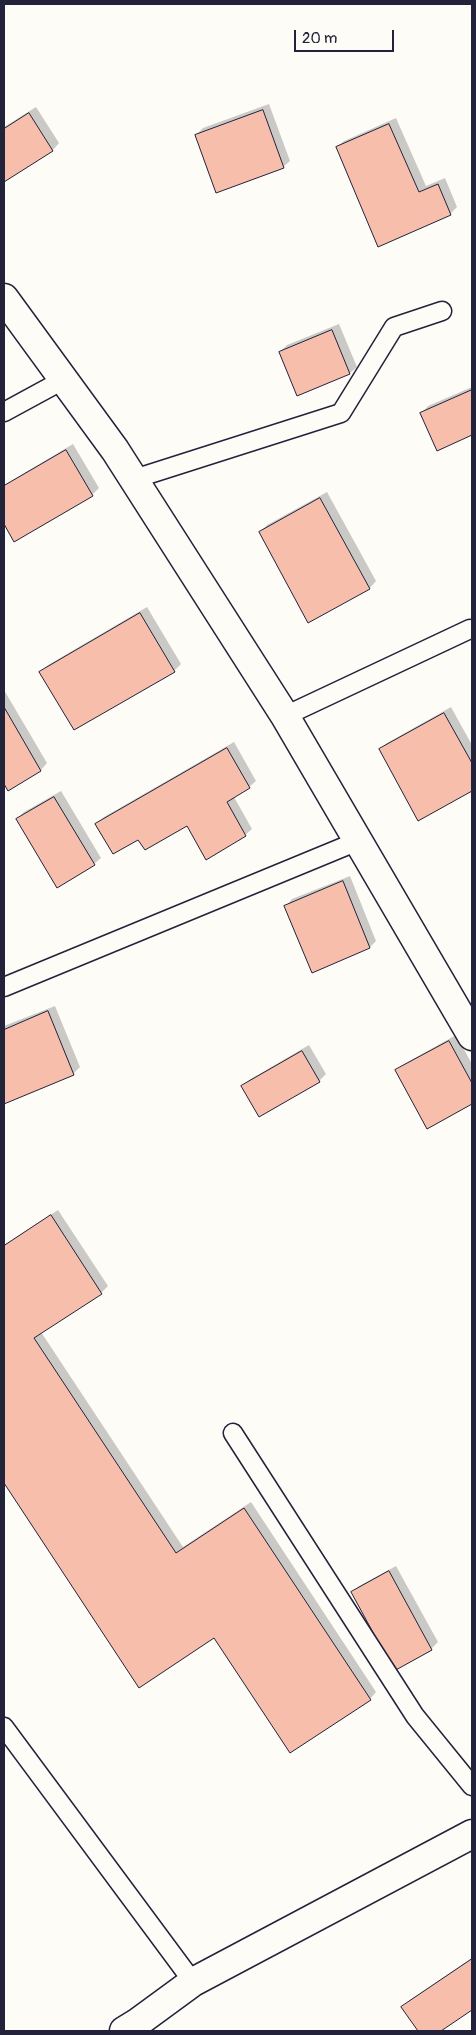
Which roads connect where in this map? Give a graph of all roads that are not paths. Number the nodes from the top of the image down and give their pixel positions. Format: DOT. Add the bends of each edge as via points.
graph roads {
  1 [pos="4,298"];
  2 [pos="442,311"];
  3 [pos="63,380"];
  4 [pos="4,412"];
  5 [pos="134,479"];
  6 [pos="470,629"];
  7 [pos="285,716"];
  8 [pos="358,841"];
  9 [pos="4,987"];
  10 [pos="472,1036"];
  11 [pos="233,1433"];
  12 [pos="4,1727"];
  13 [pos="472,1786"];
  14 [pos="472,1834"];
  15 [pos="193,1982"];
  16 [pos="124,2031"];
  1 -- 3 [label="street"];
  2 -- 5 [label="lane" via="394,328 341,413"];
  3 -- 4 [label="lane"];
  3 -- 5 [label="street"];
  5 -- 7 [label="street"];
  6 -- 7 [label="lane"];
  7 -- 8 [label="street"];
  8 -- 9 [label="lane"];
  8 -- 10 [label="street"];
  11 -- 13 [label="lane" via="415,1716"];
  12 -- 15 [label="lane"];
  14 -- 15 [label="street"];
  15 -- 16 [label="street"];
}
